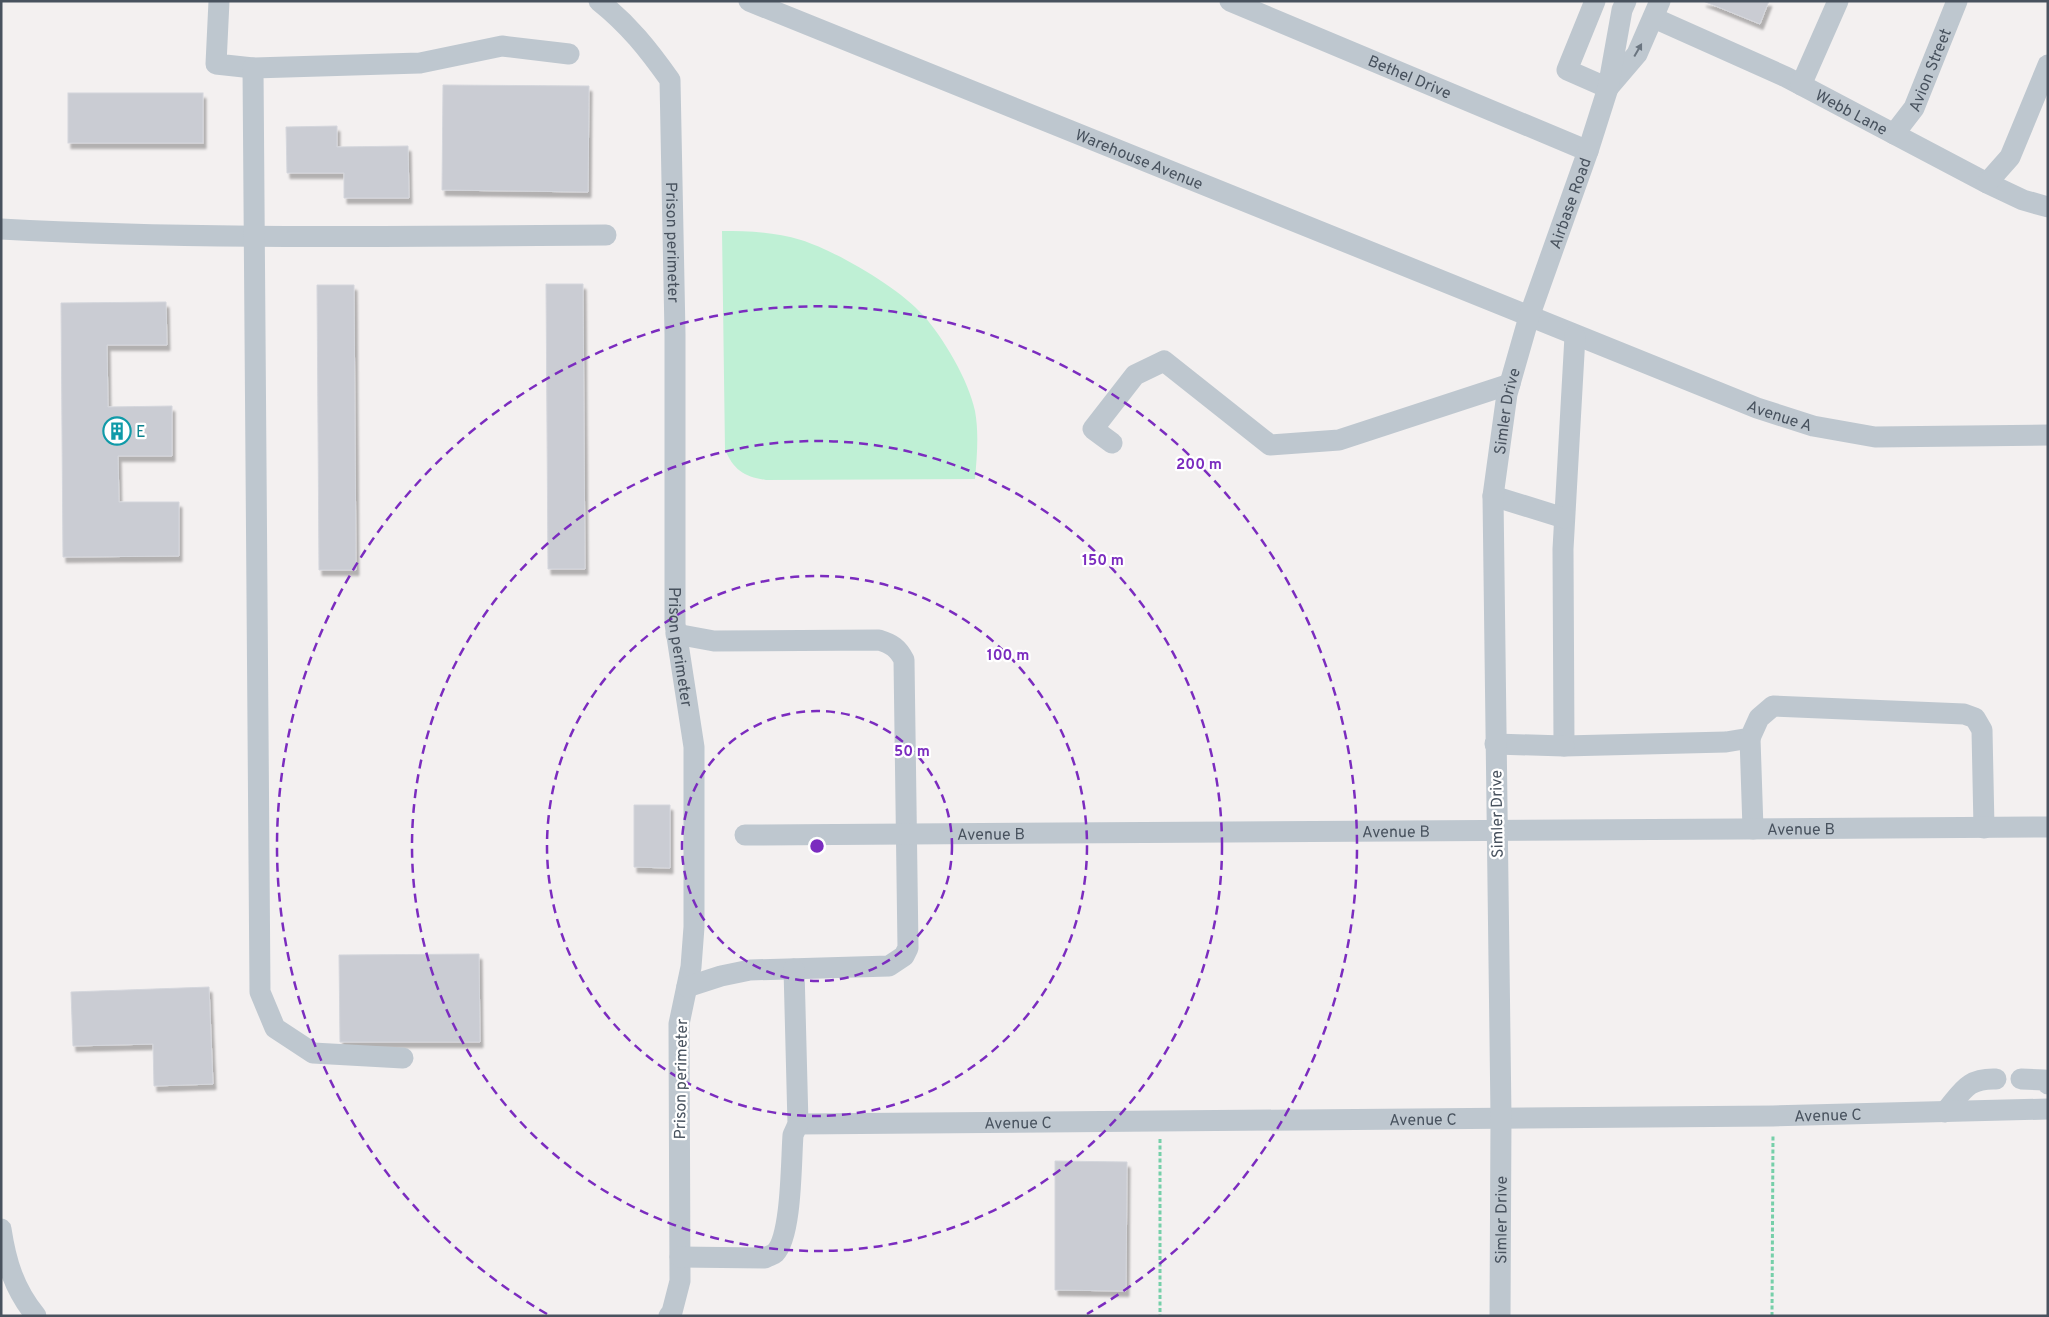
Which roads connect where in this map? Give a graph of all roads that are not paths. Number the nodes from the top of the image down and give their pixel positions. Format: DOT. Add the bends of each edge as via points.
graph roads {
  1 [pos="219,1"];
  2 [pos="599,1"];
  3 [pos="749,1"];
  4 [pos="1230,1"];
  5 [pos="1594,1"];
  6 [pos="1626,1"];
  7 [pos="1838,1"];
  8 [pos="1957,1"];
  9 [pos="1657,10"];
  10 [pos="569,54"];
  11 [pos="2048,65"];
  12 [pos="253,68"];
  13 [pos="1801,85"];
  14 [pos="1608,88"];
  15 [pos="1894,134"];
  16 [pos="1588,151"];
  17 [pos="1987,183"];
  18 [pos="2048,207"];
  19 [pos="1,228"];
  20 [pos="254,236"];
  21 [pos="606,236"];
  22 [pos="1529,317"];
  23 [pos="1575,336"];
  24 [pos="1510,384"];
  25 [pos="2048,436"];
  26 [pos="1112,443"];
  27 [pos="1493,496"];
  28 [pos="1564,518"];
  29 [pos="676,634"];
  30 [pos="1750,738"];
  31 [pos="1496,744"];
  32 [pos="1564,746"];
  33 [pos="2048,827"];
  34 [pos="1984,828"];
  35 [pos="1753,829"];
  36 [pos="1496,830"];
  37 [pos="906,834"];
  38 [pos="745,835"];
  39 [pos="794,969"];
  40 [pos="687,987"];
  41 [pos="403,1058"];
  42 [pos="1996,1079"];
  43 [pos="2021,1079"];
  44 [pos="2048,1084"];
  45 [pos="2048,1109"];
  46 [pos="1946,1112"];
  47 [pos="1501,1117"];
  48 [pos="798,1124"];
  49 [pos="1,1229"];
  50 [pos="680,1257"];
  51 [pos="36,1316"];
  52 [pos="669,1316"];
  53 [pos="1500,1316"];
  1 -- 12 [label="street" via="216,64"];
  2 -- 29 [label="street, Prison perimeter" via="622,19 670,80"];
  3 -- 22 [label="street, Warehouse Avenue"];
  4 -- 16 [label="street, Bethel Drive"];
  5 -- 14 [label="street" via="1567,70"];
  6 -- 14 [label="street, Airbase Road"];
  7 -- 13 [label="street"];
  8 -- 15 [label="street, Avion Street" via="1914,108"];
  9 -- 13 [label="street, Webb Lane"];
  14 -- 9 [label="street, Airbase Road, one-way" via="1637,54"];
  10 -- 12 [label="street" via="502,46 420,63"];
  11 -- 17 [label="street" via="2010,157"];
  12 -- 20 [label="street"];
  13 -- 15 [label="street, Webb Lane"];
  14 -- 16 [label="street, Airbase Road"];
  15 -- 17 [label="street, Webb Lane"];
  16 -- 22 [label="street, Airbase Road"];
  17 -- 18 [label="street, Webb Lane" via="2023,200"];
  19 -- 20 [label="street"];
  20 -- 21 [label="street"];
  20 -- 41 [label="street" via="260,992 275,1028 313,1053"];
  22 -- 23 [label="street, Avenue A"];
  22 -- 24 [label="street, Simler Drive"];
  23 -- 25 [label="street, Avenue A" via="1757,408 1813,426 1875,437"];
  23 -- 28 [label="street"];
  24 -- 26 [label="street" via="1339,440 1270,445 1164,361 1135,376 1094,430"];
  24 -- 27 [label="street, Simler Drive"];
  27 -- 28 [label="street"];
  27 -- 31 [label="street, Simler Drive"];
  28 -- 32 [label="street"];
  29 -- 37 [label="street" via="714,641 879,640 900,651 904,660"];
  29 -- 40 [label="street, Prison perimeter" via="694,747 694,927"];
  30 -- 32 [label="street" via="1726,742"];
  30 -- 34 [label="street" via="1759,718 1773,706 1964,714 1974,718 1982,730"];
  30 -- 35 [label="street"];
  31 -- 32 [label="street"];
  31 -- 36 [label="street, Simler Drive"];
  33 -- 34 [label="street, Avenue B"];
  34 -- 35 [label="street, Avenue B"];
  35 -- 36 [label="street, Avenue B"];
  36 -- 37 [label="street, Avenue B"];
  36 -- 47 [label="street, Simler Drive"];
  37 -- 38 [label="street, Avenue B"];
  37 -- 39 [label="street" via="908,948 904,956 889,966"];
  39 -- 40 [label="street" via="750,970"];
  39 -- 48 [label="street"];
  40 -- 50 [label="street, Prison perimeter" via="679,1024"];
  42 -- 46 [label="street" via="1981,1078 1966,1087"];
  43 -- 44 [label="street" via="2044,1080"];
  45 -- 46 [label="street, Avenue C"];
  46 -- 47 [label="street, Avenue C"];
  47 -- 48 [label="street, Avenue C"];
  47 -- 53 [label="street, Simler Drive"];
  48 -- 50 [label="street" via="793,1135 787,1225 775,1253 765,1258"];
  49 -- 51 [label="street" via="11,1276"];
  50 -- 52 [label="street, Prison perimeter" via="680,1281"];
}
